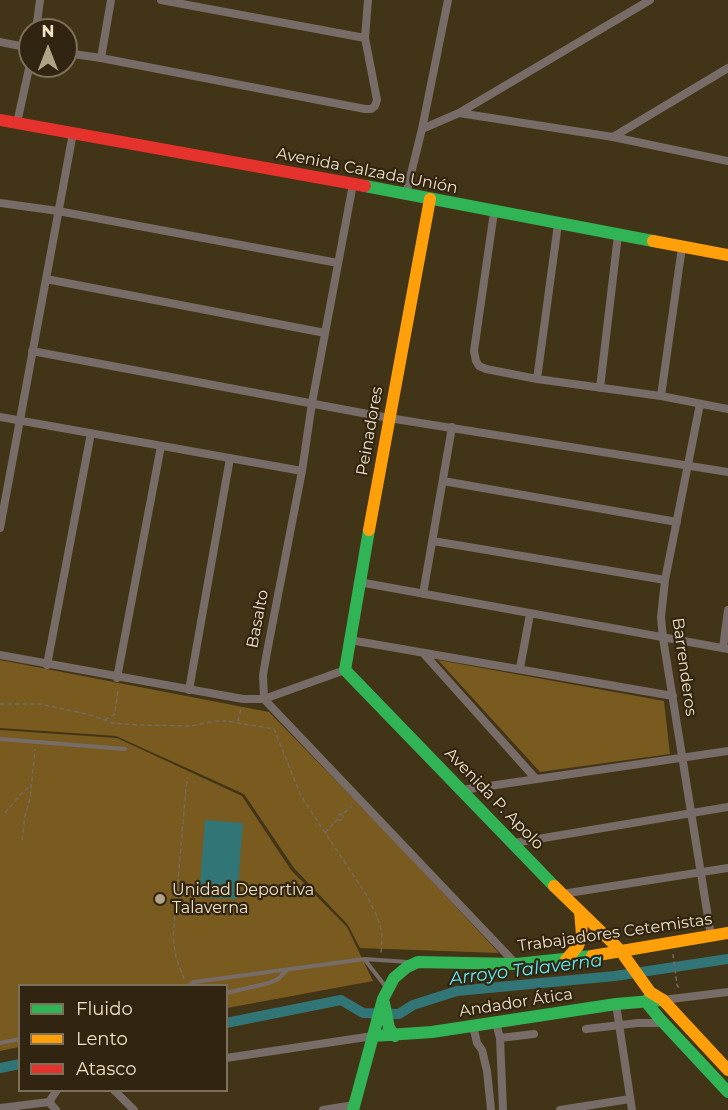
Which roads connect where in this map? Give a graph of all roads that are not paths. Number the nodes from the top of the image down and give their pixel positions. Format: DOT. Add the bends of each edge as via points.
graph roads {
  1 [pos="40,0"];
  2 [pos="111,0"];
  3 [pos="161,0"];
  4 [pos="368,0"];
  5 [pos="448,0"];
  6 [pos="650,0"];
  7 [pos="38,18"];
  8 [pos="365,38"];
  9 [pos="0,42"];
  10 [pos="18,46"];
  11 [pos="78,55"];
  12 [pos="101,58"];
  13 [pos="728,68"];
  14 [pos="27,78"];
  15 [pos="459,113"];
  16 [pos="0,120"];
  17 [pos="17,123"];
  18 [pos="422,129"];
  19 [pos="73,133"];
  20 [pos="613,137"];
  21 [pos="728,161"];
  22 [pos="353,184"];
  23 [pos="406,194"];
  24 [pos="430,199"];
  25 [pos="0,203"];
  26 [pos="58,212"];
  27 [pos="494,212"];
  28 [pos="558,224"];
  29 [pos="618,235"];
  30 [pos="682,247"];
  31 [pos="728,255"];
  32 [pos="338,263"];
  33 [pos="46,279"];
  34 [pos="325,333"];
  35 [pos="32,351"];
  36 [pos="537,379"];
  37 [pos="600,388"];
  38 [pos="661,396"];
  39 [pos="312,403"];
  40 [pos="700,404"];
  41 [pos="728,406"];
  42 [pos="0,417"];
  43 [pos="389,418"];
  44 [pos="20,421"];
  45 [pos="452,427"];
  46 [pos="91,433"];
  47 [pos="161,446"];
  48 [pos="230,458"];
  49 [pos="688,465"];
  50 [pos="302,471"];
  51 [pos="728,472"];
  52 [pos="443,481"];
  53 [pos="677,522"];
  54 [pos="0,528"];
  55 [pos="433,542"];
  56 [pos="664,580"];
  57 [pos="359,582"];
  58 [pos="423,594"];
  59 [pos="728,610"];
  60 [pos="530,614"];
  61 [pos="663,638"];
  62 [pos="350,640"];
  63 [pos="726,649"];
  64 [pos="0,655"];
  65 [pos="425,655"];
  66 [pos="47,664"];
  67 [pos="520,668"];
  68 [pos="345,670"];
  69 [pos="117,678"];
  70 [pos="189,690"];
  71 [pos="673,696"];
  72 [pos="264,699"];
  73 [pos="0,739"];
  74 [pos="125,749"];
  75 [pos="728,751"];
  76 [pos="682,758"];
  77 [pos="536,779"];
  78 [pos="462,789"];
  79 [pos="728,807"];
  80 [pos="691,813"];
  81 [pos="514,843"];
  82 [pos="728,868"];
  83 [pos="701,873"];
  84 [pos="562,894"];
  85 [pos="580,911"];
  86 [pos="728,933"];
  87 [pos="711,936"];
  88 [pos="620,950"];
  89 [pos="365,959"];
  90 [pos="566,960"];
  91 [pos="418,962"];
  92 [pos="516,964"];
  93 [pos="286,971"];
  94 [pos="191,984"];
  95 [pos="728,992"];
  96 [pos="228,993"];
  97 [pos="386,993"];
  98 [pos="648,994"];
  99 [pos="663,1000"];
  100 [pos="616,1004"];
  101 [pos="496,1023"];
  102 [pos="664,1023"];
  103 [pos="619,1025"];
  104 [pos="473,1026"];
  105 [pos="586,1029"];
  106 [pos="392,1032"];
  107 [pos="374,1033"];
  108 [pos="534,1034"];
  109 [pos="500,1038"];
  110 [pos="18,1039"];
  111 [pos="0,1043"];
  112 [pos="228,1058"];
  113 [pos="727,1069"];
  114 [pos="708,1071"];
  115 [pos="56,1092"];
  116 [pos="116,1092"];
  117 [pos="728,1092"];
  118 [pos="630,1099"];
  119 [pos="49,1102"];
  120 [pos="0,1108"];
  121 [pos="354,1108"];
  122 [pos="56,1110"];
  123 [pos="134,1110"];
  124 [pos="322,1110"];
  125 [pos="491,1110"];
  126 [pos="502,1110"];
  127 [pos="560,1110"];
  128 [pos="632,1110"];
  1 -- 7 [label="street"];
  2 -- 12 [label="street"];
  3 -- 8 [label="street"];
  4 -- 8 [label="street"];
  5 -- 18 [label="street"];
  6 -- 15 [label="street"];
  8 -- 12 [label="street" via="377,100 375,106 365,109"];
  9 -- 10 [label="street"];
  11 -- 12 [label="street"];
  13 -- 20 [label="street"];
  14 -- 17 [label="street"];
  15 -- 18 [label="street"];
  15 -- 20 [label="street"];
  16 -- 17 [label="street, Avenida Calzada Unión"];
  17 -- 19 [label="street, Avenida Calzada Unión"];
  18 -- 23 [label="street"];
  19 -- 22 [label="street, Avenida Calzada Unión"];
  19 -- 26 [label="street"];
  20 -- 21 [label="street"];
  22 -- 23 [label="street, Avenida Calzada Unión"];
  22 -- 32 [label="street, Basalto"];
  23 -- 24 [label="street, Avenida Calzada Unión"];
  24 -- 27 [label="street, Avenida Calzada Unión"];
  24 -- 43 [label="street, Peinadores"];
  25 -- 26 [label="street"];
  26 -- 32 [label="street"];
  26 -- 33 [label="street"];
  27 -- 28 [label="street, Avenida Calzada Unión"];
  27 -- 36 [label="street" via="474,351 476,361 486,369"];
  28 -- 29 [label="street, Avenida Calzada Unión"];
  28 -- 36 [label="street"];
  29 -- 30 [label="street, Avenida Calzada Unión"];
  29 -- 37 [label="street"];
  30 -- 31 [label="street, Avenida Calzada Unión"];
  30 -- 38 [label="street"];
  32 -- 34 [label="street, Basalto"];
  33 -- 34 [label="street"];
  33 -- 35 [label="street"];
  34 -- 39 [label="street, Basalto"];
  35 -- 39 [label="street"];
  35 -- 44 [label="street"];
  36 -- 37 [label="street"];
  37 -- 38 [label="street"];
  38 -- 40 [label="street"];
  39 -- 43 [label="street"];
  39 -- 50 [label="street, Basalto"];
  40 -- 41 [label="street"];
  40 -- 49 [label="street, Barrenderos"];
  42 -- 44 [label="street"];
  43 -- 45 [label="street"];
  43 -- 57 [label="street, Peinadores"];
  44 -- 46 [label="street"];
  44 -- 54 [label="street"];
  45 -- 49 [label="street"];
  45 -- 52 [label="street"];
  46 -- 47 [label="street"];
  46 -- 66 [label="street"];
  47 -- 48 [label="street"];
  47 -- 69 [label="street"];
  48 -- 50 [label="street"];
  48 -- 70 [label="street"];
  49 -- 51 [label="street"];
  49 -- 53 [label="street, Barrenderos"];
  50 -- 72 [label="street, Basalto" via="267,652"];
  52 -- 53 [label="street"];
  52 -- 55 [label="street"];
  53 -- 56 [label="street, Barrenderos"];
  55 -- 56 [label="street"];
  55 -- 58 [label="street"];
  56 -- 61 [label="street, Barrenderos"];
  57 -- 58 [label="street"];
  57 -- 62 [label="street, Peinadores"];
  58 -- 60 [label="street"];
  59 -- 63 [label="street"];
  60 -- 61 [label="street"];
  60 -- 67 [label="street"];
  61 -- 63 [label="street"];
  61 -- 71 [label="street, Barrenderos"];
  62 -- 65 [label="street"];
  62 -- 68 [label="street, Peinadores"];
  64 -- 66 [label="street"];
  65 -- 67 [label="street"];
  65 -- 77 [label="street"];
  66 -- 69 [label="street"];
  67 -- 71 [label="street"];
  68 -- 72 [label="street"];
  68 -- 78 [label="street, Avenida P. Apolo"];
  69 -- 70 [label="street"];
  70 -- 72 [label="street"];
  71 -- 76 [label="street, Barrenderos"];
  72 -- 92 [label="street"];
  73 -- 74 [label="lane"];
  75 -- 76 [label="street"];
  76 -- 77 [label="street"];
  76 -- 80 [label="street, Barrenderos"];
  77 -- 78 [label="street"];
  78 -- 81 [label="street, Avenida P. Apolo"];
  79 -- 80 [label="street"];
  80 -- 81 [label="street"];
  80 -- 83 [label="street, Barrenderos"];
  81 -- 84 [label="street, Avenida P. Apolo"];
  82 -- 83 [label="street"];
  83 -- 84 [label="street"];
  83 -- 87 [label="street, Barrenderos"];
  84 -- 85 [label="street, Avenida P. Apolo"];
  85 -- 88 [label="street, Avenida P. Apolo"];
  85 -- 90 [label="street" via="582,935"];
  86 -- 87 [label="street, Trabajadores Cetemistas"];
  87 -- 88 [label="street, Trabajadores Cetemistas"];
  88 -- 90 [label="street, Trabajadores Cetemistas"];
  88 -- 98 [label="street, Avenida P. Apolo"];
  89 -- 91 [label="lane"];
  89 -- 93 [label="lane"];
  89 -- 97 [label="lane"];
  90 -- 92 [label="street, Trabajadores Cetemistas"];
  91 -- 92 [label="street, Trabajadores Cetemistas"];
  91 -- 97 [label="street, Trabajadores Cetemistas" via="401,971"];
  93 -- 94 [label="lane"];
  93 -- 96 [label="lane" via="270,983"];
  95 -- 99 [label="street"];
  97 -- 106 [label="street"];
  97 -- 107 [label="street"];
  98 -- 99 [label="street, Andador Ática"];
  98 -- 100 [label="street, Andador Ática"];
  98 -- 102 [label="street, Avenida P. Apolo"];
  99 -- 113 [label="street"];
  100 -- 101 [label="street, Andador Ática"];
  100 -- 103 [label="street"];
  101 -- 104 [label="street, Andador Ática"];
  101 -- 109 [label="street"];
  102 -- 103 [label="street"];
  102 -- 114 [label="street, Avenida P. Apolo"];
  103 -- 105 [label="street"];
  103 -- 118 [label="street"];
  104 -- 106 [label="street, Andador Ática"];
  104 -- 125 [label="street" via="487,1071"];
  106 -- 107 [label="street, Andador Ática"];
  107 -- 112 [label="street"];
  107 -- 121 [label="street"];
  108 -- 109 [label="street"];
  109 -- 126 [label="street"];
  110 -- 111 [label="lane"];
  113 -- 114 [label="street"];
  114 -- 117 [label="street, Avenida P. Apolo"];
  115 -- 119 [label="street"];
  116 -- 123 [label="street"];
  118 -- 127 [label="street"];
  118 -- 128 [label="street"];
  119 -- 120 [label="street"];
  119 -- 122 [label="street"];
  121 -- 124 [label="street"];
}
